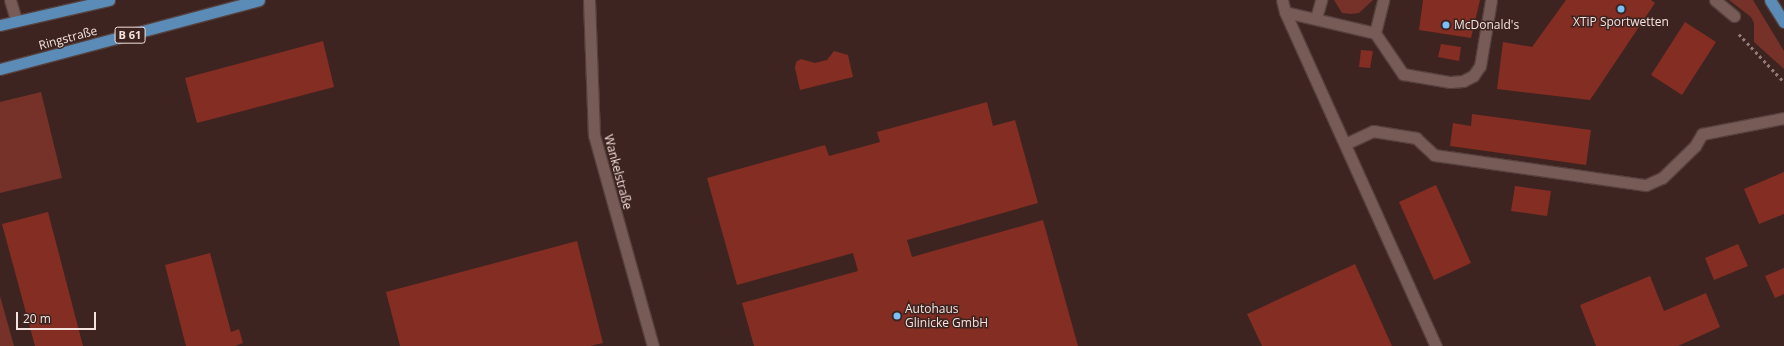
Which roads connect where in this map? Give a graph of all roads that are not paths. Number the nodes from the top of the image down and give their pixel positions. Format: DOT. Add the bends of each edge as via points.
graph roads {
  1 [pos="10,0"];
  2 [pos="109,0"];
  3 [pos="259,0"];
  4 [pos="588,0"];
  5 [pos="1282,0"];
  6 [pos="1321,0"];
  7 [pos="1383,0"];
  8 [pos="1491,0"];
  9 [pos="1714,0"];
  10 [pos="1770,0"];
  11 [pos="80,3"];
  12 [pos="1285,12"];
  13 [pos="1734,16"];
  14 [pos="1316,18"];
  15 [pos="16,20"];
  16 [pos="1784,22"];
  17 [pos="0,25"];
  18 [pos="1375,33"];
  19 [pos="0,70"];
  20 [pos="1784,118"];
  21 [pos="1345,144"];
  22 [pos="653,346"];
  23 [pos="1436,346"];
  1 -- 15 [label="street"];
  2 -- 11 [label="main road"];
  3 -- 19 [label="main road, Ringstraße / B 61"];
  4 -- 22 [label="street, Wankelstraße" via="594,135"];
  5 -- 12 [label="street"];
  6 -- 14 [label="street"];
  7 -- 18 [label="street"];
  8 -- 18 [label="street" via="1480,66 1472,76 1463,81 1450,82 1403,74"];
  9 -- 13 [label="street"];
  10 -- 16 [label="main road"];
  11 -- 15 [label="main road"];
  12 -- 14 [label="street"];
  12 -- 21 [label="street"];
  14 -- 18 [label="street"];
  15 -- 17 [label="main road"];
  20 -- 21 [label="street" via="1702,134 1695,146 1662,178 1646,185 1434,156 1416,138 1373,131"];
  21 -- 23 [label="street"];
}
